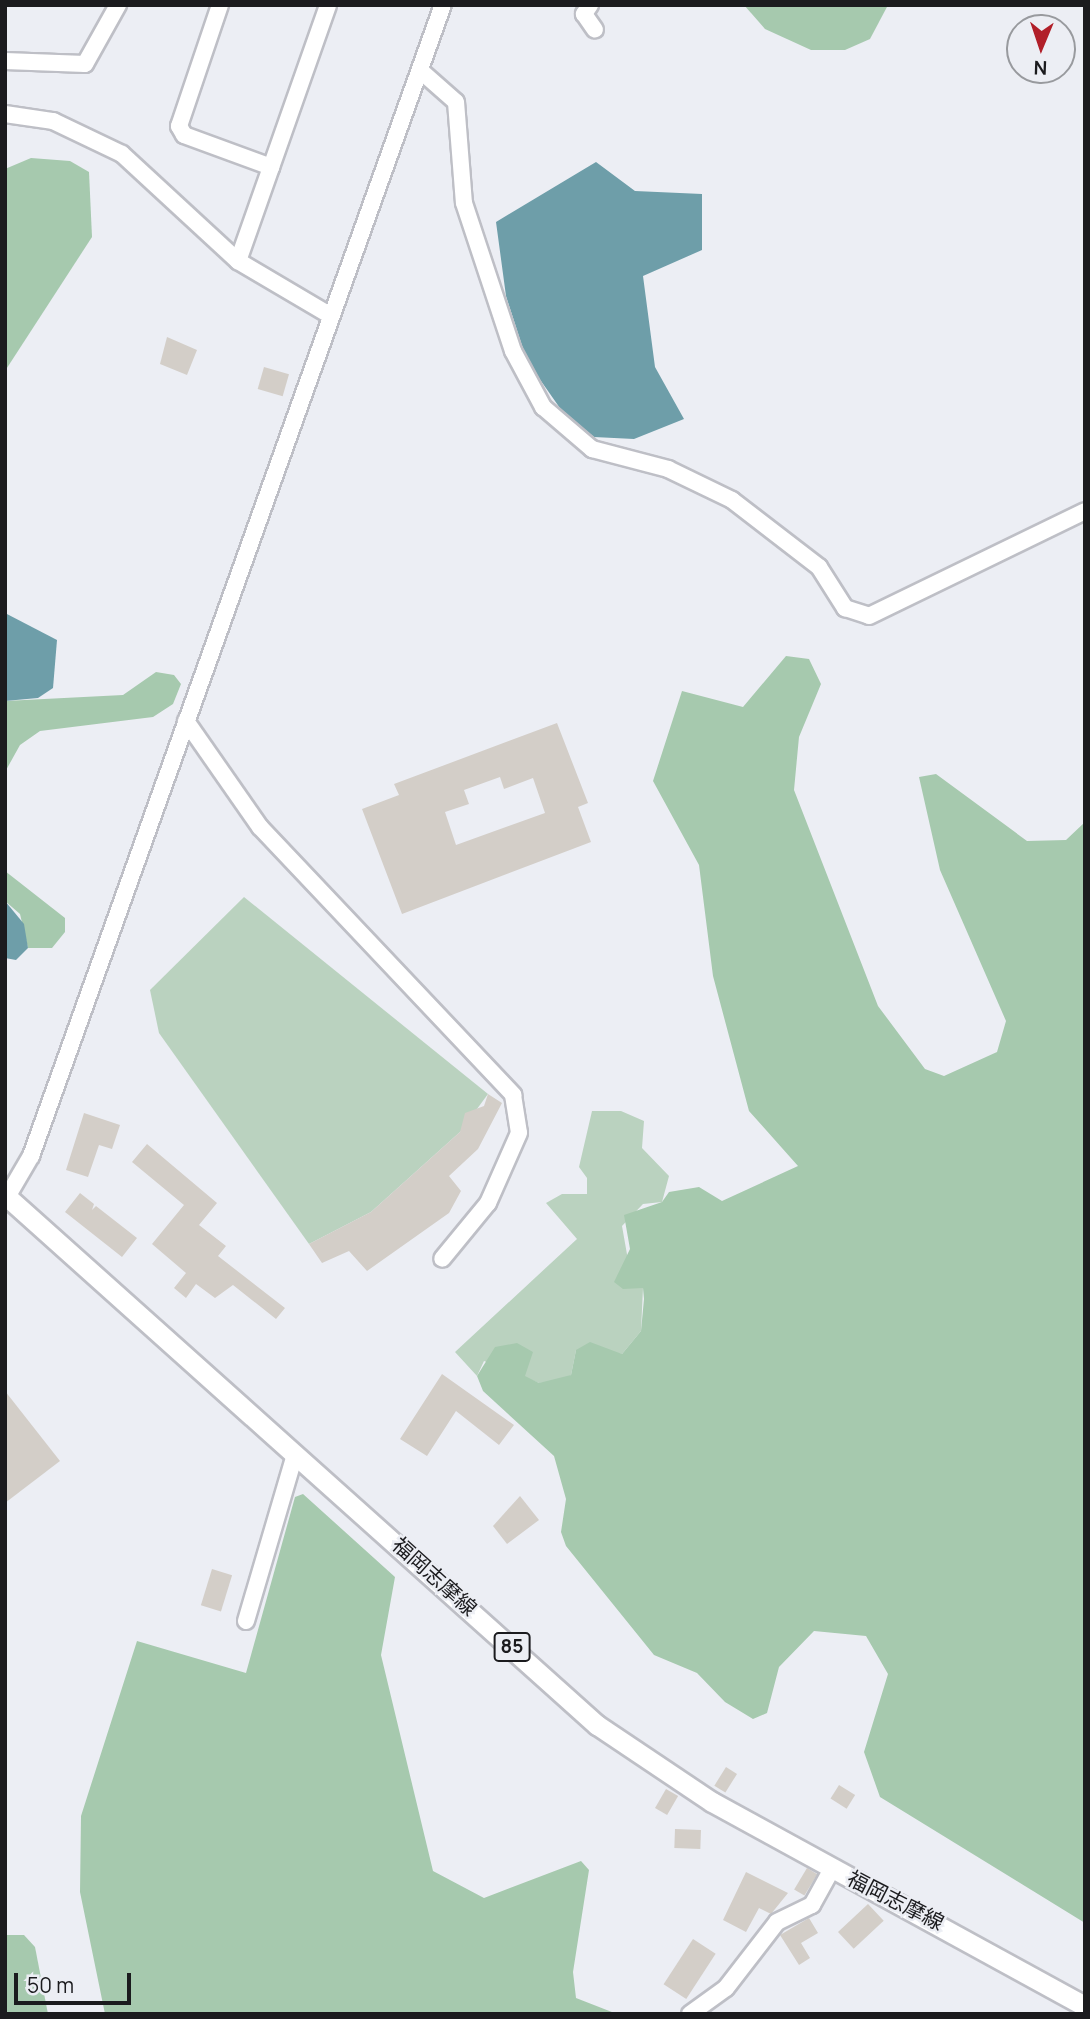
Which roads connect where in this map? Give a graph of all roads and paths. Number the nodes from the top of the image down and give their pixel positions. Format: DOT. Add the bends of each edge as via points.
graph roads {
  1 [pos="118,5"];
  2 [pos="220,5"];
  3 [pos="328,5"];
  4 [pos="443,5"];
  5 [pos="590,5"];
  6 [pos="595,30"];
  7 [pos="5,61"];
  8 [pos="422,72"];
  9 [pos="5,114"];
  10 [pos="271,167"];
  11 [pos="238,261"];
  12 [pos="331,316"];
  13 [pos="1085,511"];
  14 [pos="186,721"];
  15 [pos="6,1196"];
  16 [pos="442,1259"];
  17 [pos="295,1454"];
  18 [pos="246,1620"];
  19 [pos="833,1867"];
  20 [pos="1085,2006"];
  21 [pos="690,2014"];
  1 -- 7 [label="street" via="80,66"];
  2 -- 10 [label="street" via="178,126 184,135"];
  3 -- 10 [label="street"];
  4 -- 8 [label="street"];
  5 -- 6 [label="street" via="584,14"];
  8 -- 12 [label="street"];
  8 -- 13 [label="street" via="456,102 464,203 513,351 543,407 582,443 668,469 732,500 819,567 845,608 869,617"];
  9 -- 11 [label="street" via="53,121 122,154"];
  10 -- 11 [label="street"];
  11 -- 12 [label="street"];
  12 -- 14 [label="street"];
  14 -- 15 [label="street" via="32,1156"];
  14 -- 16 [label="street" via="260,827 513,1095 519,1133 488,1203"];
  15 -- 17 [label="main road, 福岡志摩線 / 85"];
  17 -- 18 [label="street"];
  17 -- 19 [label="main road, 福岡志摩線 / 85" via="597,1725 712,1802"];
  19 -- 20 [label="main road, 福岡志摩線 / 85"];
  19 -- 21 [label="street" via="811,1905 777,1922 726,1988"];
}
